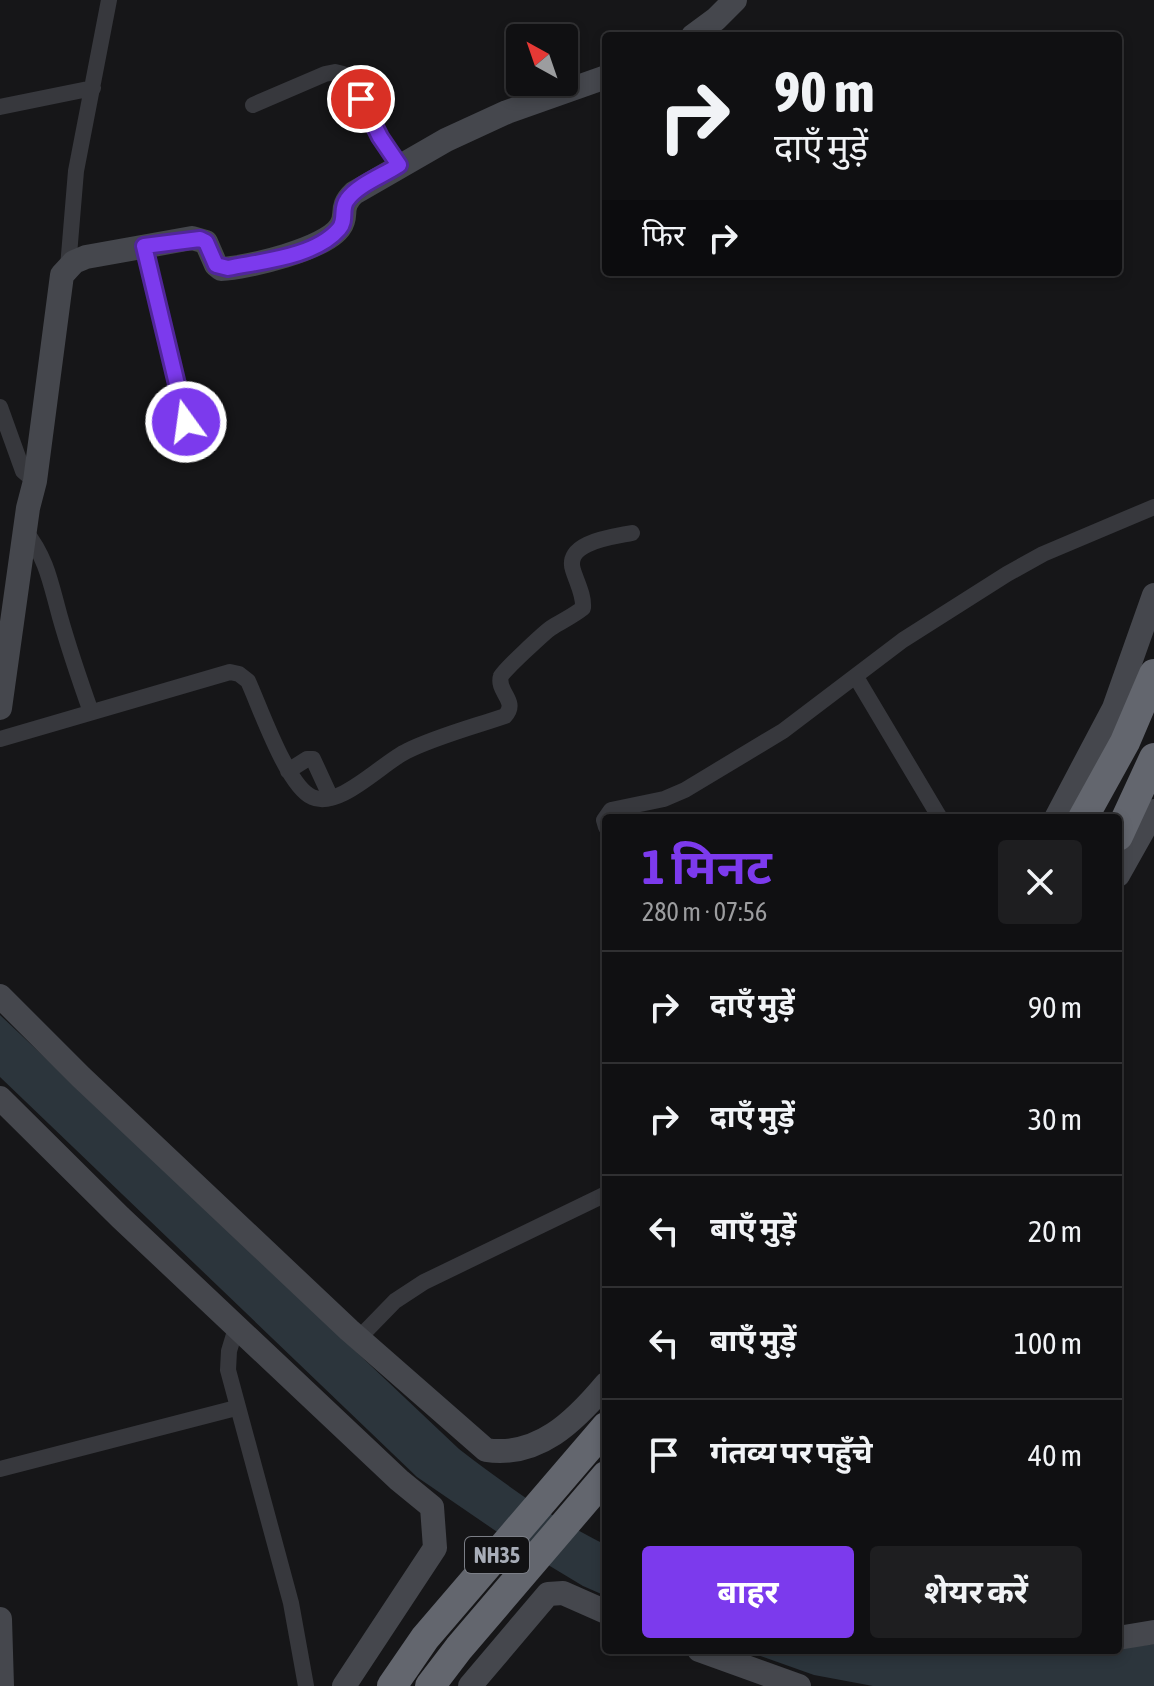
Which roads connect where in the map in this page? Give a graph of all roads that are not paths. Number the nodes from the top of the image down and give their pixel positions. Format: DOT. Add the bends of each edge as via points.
graph roads {
  1 [pos="109,0"];
  2 [pos="735,0"];
  3 [pos="698,32"];
  4 [pos="602,78"];
  5 [pos="93,88"];
  6 [pos="253,105"];
  7 [pos="0,107"];
  8 [pos="399,165"];
  9 [pos="144,246"];
  10 [pos="68,267"];
  11 [pos="0,407"];
  12 [pos="186,422"];
  13 [pos="35,481"];
  14 [pos="1154,507"];
  15 [pos="25,531"];
  16 [pos="632,533"];
  17 [pos="1154,595"];
  18 [pos="1154,674"];
  19 [pos="856,677"];
  20 [pos="0,708"];
  21 [pos="91,712"];
  22 [pos="0,739"];
  23 [pos="1154,758"];
  24 [pos="288,771"];
  25 [pos="331,798"];
  26 [pos="1154,811"];
  27 [pos="608,814"];
  28 [pos="938,814"];
  29 [pos="1058,814"];
  30 [pos="1085,814"];
  31 [pos="1122,827"];
  32 [pos="1122,868"];
  33 [pos="0,996"];
  34 [pos="0,1098"];
  35 [pos="602,1196"];
  36 [pos="236,1328"];
  37 [pos="358,1339"];
  38 [pos="602,1388"];
  39 [pos="236,1408"];
  40 [pos="602,1432"];
  41 [pos="0,1469"];
  42 [pos="602,1481"];
  43 [pos="602,1610"];
  44 [pos="0,1619"];
  45 [pos="1154,1632"];
  46 [pos="1122,1637"];
  47 [pos="710,1654"];
  48 [pos="2,1686"];
  49 [pos="306,1686"];
  50 [pos="344,1686"];
  51 [pos="392,1686"];
  52 [pos="430,1686"];
  53 [pos="470,1686"];
  54 [pos="799,1686"];
  1 -- 5 [label="street"];
  2 -- 3 [label="street"];
  4 -- 8 [label="street" via="507,112"];
  5 -- 7 [label="street"];
  5 -- 10 [label="street" via="76,171"];
  6 -- 8 [label="street" via="325,74 343,74 354,84"];
  8 -- 9 [label="street" via="346,200 338,231 309,248 221,269 200,239"];
  9 -- 10 [label="street" via="86,257"];
  9 -- 12 [label="street"];
  10 -- 13 [label="street" via="62,275"];
  11 -- 13 [label="street" via="23,471"];
  13 -- 15 [label="street"];
  14 -- 19 [label="street" via="1007,574 903,640"];
  15 -- 20 [label="street"];
  15 -- 21 [label="street" via="48,568"];
  16 -- 25 [label="street" via="575,553 571,565 583,608 549,630 503,672 501,683 511,704 505,716 407,751"];
  17 -- 29 [label="street" via="1114,708"];
  18 -- 30 [label="highway"];
  19 -- 27 [label="street" via="783,731 685,790"];
  19 -- 28 [label="street"];
  21 -- 22 [label="street"];
  21 -- 24 [label="street" via="230,672 239,674 248,681"];
  23 -- 31 [label="highway"];
  24 -- 25 [label="street" via="313,798"];
  24 -- 25 [label="street" via="313,759"];
  26 -- 32 [label="street"];
  33 -- 37 [label="street"];
  34 -- 36 [label="street"];
  35 -- 37 [label="street" via="424,1282 395,1301"];
  36 -- 39 [label="street" via="228,1370"];
  36 -- 50 [label="street" via="432,1507 435,1548"];
  37 -- 38 [label="street" via="486,1450 505,1453 548,1439"];
  39 -- 41 [label="street"];
  39 -- 49 [label="street" via="291,1603"];
  40 -- 51 [label="highway, NH35" via="425,1638"];
  42 -- 52 [label="highway, NH35"];
  43 -- 53 [label="street" via="570,1596 548,1594"];
  44 -- 48 [label="street"];
  45 -- 46 [label="street"];
  47 -- 54 [label="street"];
}
